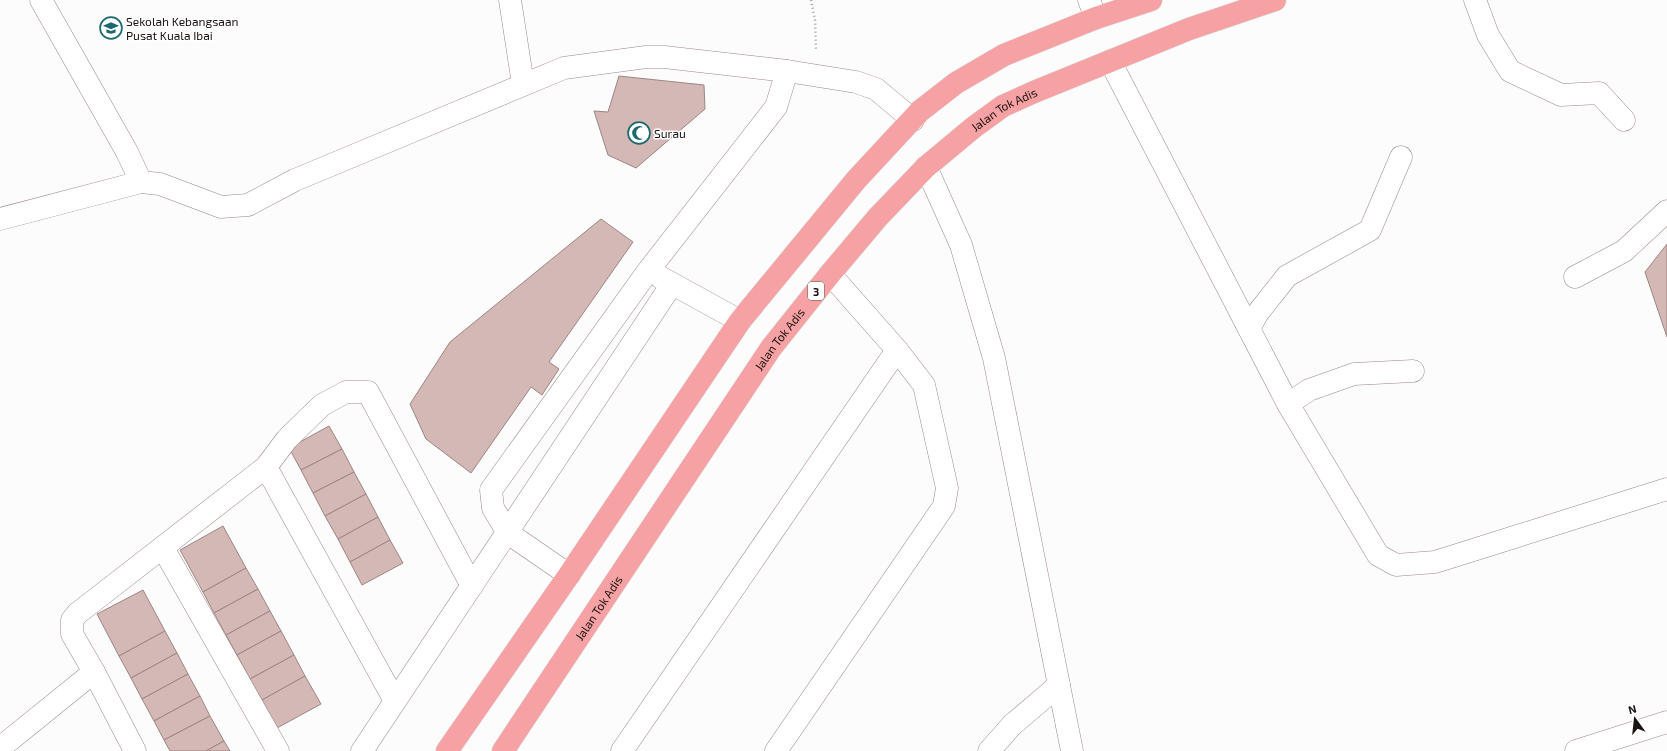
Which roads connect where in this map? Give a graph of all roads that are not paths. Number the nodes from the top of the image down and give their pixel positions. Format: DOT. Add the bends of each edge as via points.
graph roads {
  1 [pos="41,0"];
  2 [pos="510,0"];
  3 [pos="1151,0"];
  4 [pos="1275,0"];
  5 [pos="1475,0"];
  6 [pos="1093,9"];
  7 [pos="1110,61"];
  8 [pos="787,71"];
  9 [pos="523,84"];
  10 [pos="913,120"];
  11 [pos="1624,120"];
  12 [pos="1401,157"];
  13 [pos="926,167"];
  14 [pos="141,182"];
  15 [pos="1667,211"];
  16 [pos="0,219"];
  17 [pos="648,271"];
  18 [pos="830,274"];
  19 [pos="1575,277"];
  20 [pos="672,284"];
  21 [pos="740,321"];
  22 [pos="1249,329"];
  23 [pos="897,350"];
  24 [pos="1413,370"];
  25 [pos="1288,404"];
  26 [pos="266,467"];
  27 [pos="1667,489"];
  28 [pos="508,533"];
  29 [pos="163,548"];
  30 [pos="569,575"];
  31 [pos="472,586"];
  32 [pos="94,672"];
  33 [pos="1059,685"];
  34 [pos="395,701"];
  35 [pos="1667,722"];
  36 [pos="0,748"];
  37 [pos="135,751"];
  38 [pos="278,751"];
  39 [pos="362,751"];
  40 [pos="447,751"];
  41 [pos="503,751"];
  42 [pos="622,751"];
  43 [pos="776,751"];
  44 [pos="989,751"];
  45 [pos="1072,751"];
  46 [pos="1576,751"];
  1 -- 14 [label="street" via="127,152"];
  2 -- 9 [label="street"];
  3 -- 6 [label="main road"];
  4 -- 7 [label="main road, Jalan Tok Adis / 3" via="1189,29"];
  5 -- 11 [label="street" via="1488,35 1510,71 1561,95 1599,93"];
  6 -- 10 [label="main road" via="956,83 920,111"];
  7 -- 13 [label="main road, Jalan Tok Adis / 3" via="1003,106"];
  7 -- 22 [label="street"];
  8 -- 9 [label="street" via="646,57 564,68"];
  8 -- 10 [label="street" via="856,82 876,89"];
  8 -- 17 [label="street" via="776,107"];
  9 -- 14 [label="street" via="295,180 248,205 221,207 160,184"];
  10 -- 21 [label="main road" via="856,180"];
  12 -- 22 [label="street" via="1370,230 1287,276 1257,314"];
  13 -- 18 [label="main road, Jalan Tok Adis / 3" via="878,217"];
  13 -- 33 [label="street" via="961,245 994,358"];
  14 -- 16 [label="street"];
  15 -- 19 [label="street" via="1624,251"];
  17 -- 20 [label="street"];
  17 -- 28 [label="street" via="491,490 493,508"];
  18 -- 23 [label="street"];
  18 -- 41 [label="main road, Jalan Tok Adis / 3" via="771,348"];
  20 -- 21 [label="street"];
  20 -- 28 [label="street"];
  21 -- 30 [label="main road"];
  22 -- 25 [label="street"];
  23 -- 42 [label="street"];
  23 -- 43 [label="street" via="924,385 947,488 944,506"];
  24 -- 25 [label="street" via="1354,374 1309,390"];
  25 -- 27 [label="street" via="1378,555 1396,565 1435,562"];
  26 -- 29 [label="street"];
  26 -- 31 [label="street" via="287,439 322,405 346,392 368,392"];
  26 -- 34 [label="street"];
  28 -- 30 [label="street"];
  28 -- 31 [label="street"];
  29 -- 32 [label="street" via="72,620 72,634"];
  29 -- 38 [label="street"];
  30 -- 40 [label="main road"];
  31 -- 34 [label="street"];
  32 -- 36 [label="street"];
  32 -- 37 [label="street"];
  33 -- 44 [label="street" via="1012,725"];
  33 -- 45 [label="street"];
  34 -- 39 [label="street"];
  35 -- 46 [label="street"];
}
